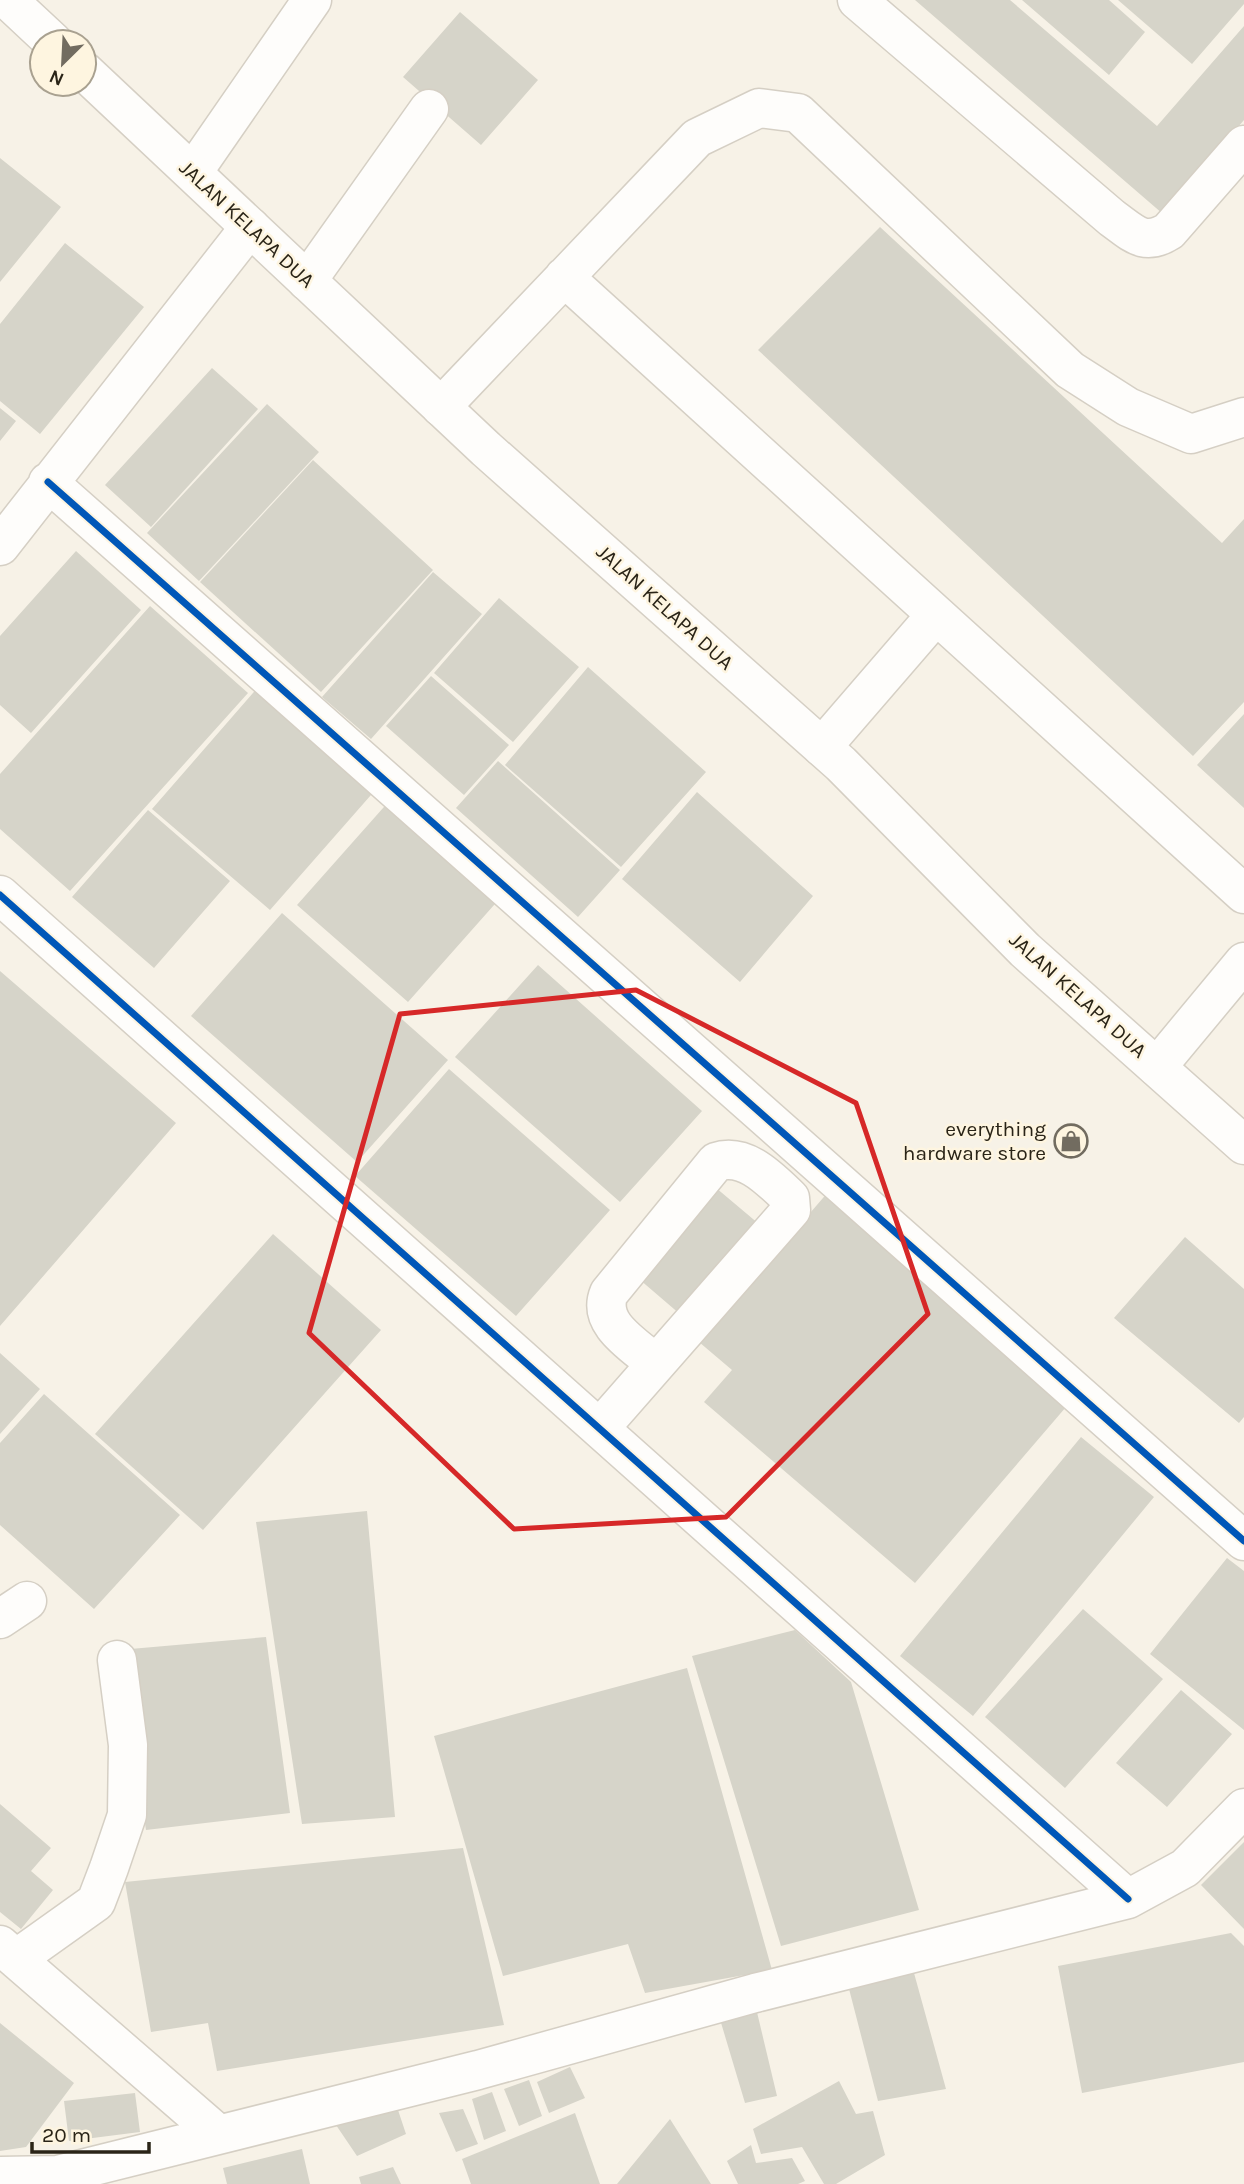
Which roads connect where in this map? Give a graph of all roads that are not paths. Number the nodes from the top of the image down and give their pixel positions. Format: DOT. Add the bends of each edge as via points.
graph roads {
  1 [pos="8,0"];
  2 [pos="312,0"];
  3 [pos="857,0"];
  4 [pos="0,10"];
  5 [pos="38,28"];
  6 [pos="98,84"];
  7 [pos="429,109"];
  8 [pos="1244,145"];
  9 [pos="193,172"];
  10 [pos="250,228"];
  11 [pos="564,278"];
  12 [pos="307,281"];
  13 [pos="441,407"];
  14 [pos="1244,417"];
  15 [pos="48,482"];
  16 [pos="0,546"];
  17 [pos="936,615"];
  18 [pos="822,747"];
  19 [pos="1244,894"];
  20 [pos="0,895"];
  21 [pos="1244,962"];
  22 [pos="1157,1067"];
  23 [pos="1244,1144"];
  24 [pos="656,1364"];
  25 [pos="600,1428"];
  26 [pos="1244,1541"];
  27 [pos="117,1660"];
  28 [pos="1244,1808"];
  29 [pos="1128,1899"];
  30 [pos="8,1952"];
  31 [pos="218,2134"];
  32 [pos="0,2176"];
  1 -- 4 [label="main road"];
  1 -- 5 [label="main road"];
  2 -- 9 [label="main road"];
  3 -- 8 [label="main road" via="1139,237 1156,239 1169,231"];
  6 -- 9 [label="main road, JALAN KELAPA DUA"];
  7 -- 12 [label="main road"];
  9 -- 10 [label="main road, JALAN KELAPA DUA"];
  10 -- 12 [label="main road, JALAN KELAPA DUA"];
  10 -- 15 [label="main road"];
  11 -- 13 [label="main road"];
  11 -- 14 [label="main road" via="697,138 759,108 798,113 1070,370 1128,407 1191,434"];
  11 -- 17 [label="main road"];
  12 -- 13 [label="main road, JALAN KELAPA DUA"];
  13 -- 18 [label="main road, JALAN KELAPA DUA"];
  15 -- 16 [label="main road"];
  15 -- 26 [label="main road"];
  17 -- 18 [label="main road"];
  17 -- 19 [label="main road"];
  18 -- 22 [label="main road, JALAN KELAPA DUA" via="1025,950"];
  20 -- 25 [label="main road"];
  21 -- 22 [label="main road"];
  22 -- 23 [label="main road, JALAN KELAPA DUA"];
  24 -- 24 [label="main road" via="608,1322 604,1305 716,1162 730,1157 745,1163 790,1198 791,1210"];
  24 -- 25 [label="main road"];
  25 -- 29 [label="main road"];
  27 -- 30 [label="main road" via="128,1745 127,1815 109,1868 96,1902"];
  28 -- 29 [label="main road" via="1185,1868"];
  29 -- 31 [label="main road"];
  30 -- 31 [label="main road"];
  31 -- 32 [label="main road" via="58,2175"];
}
